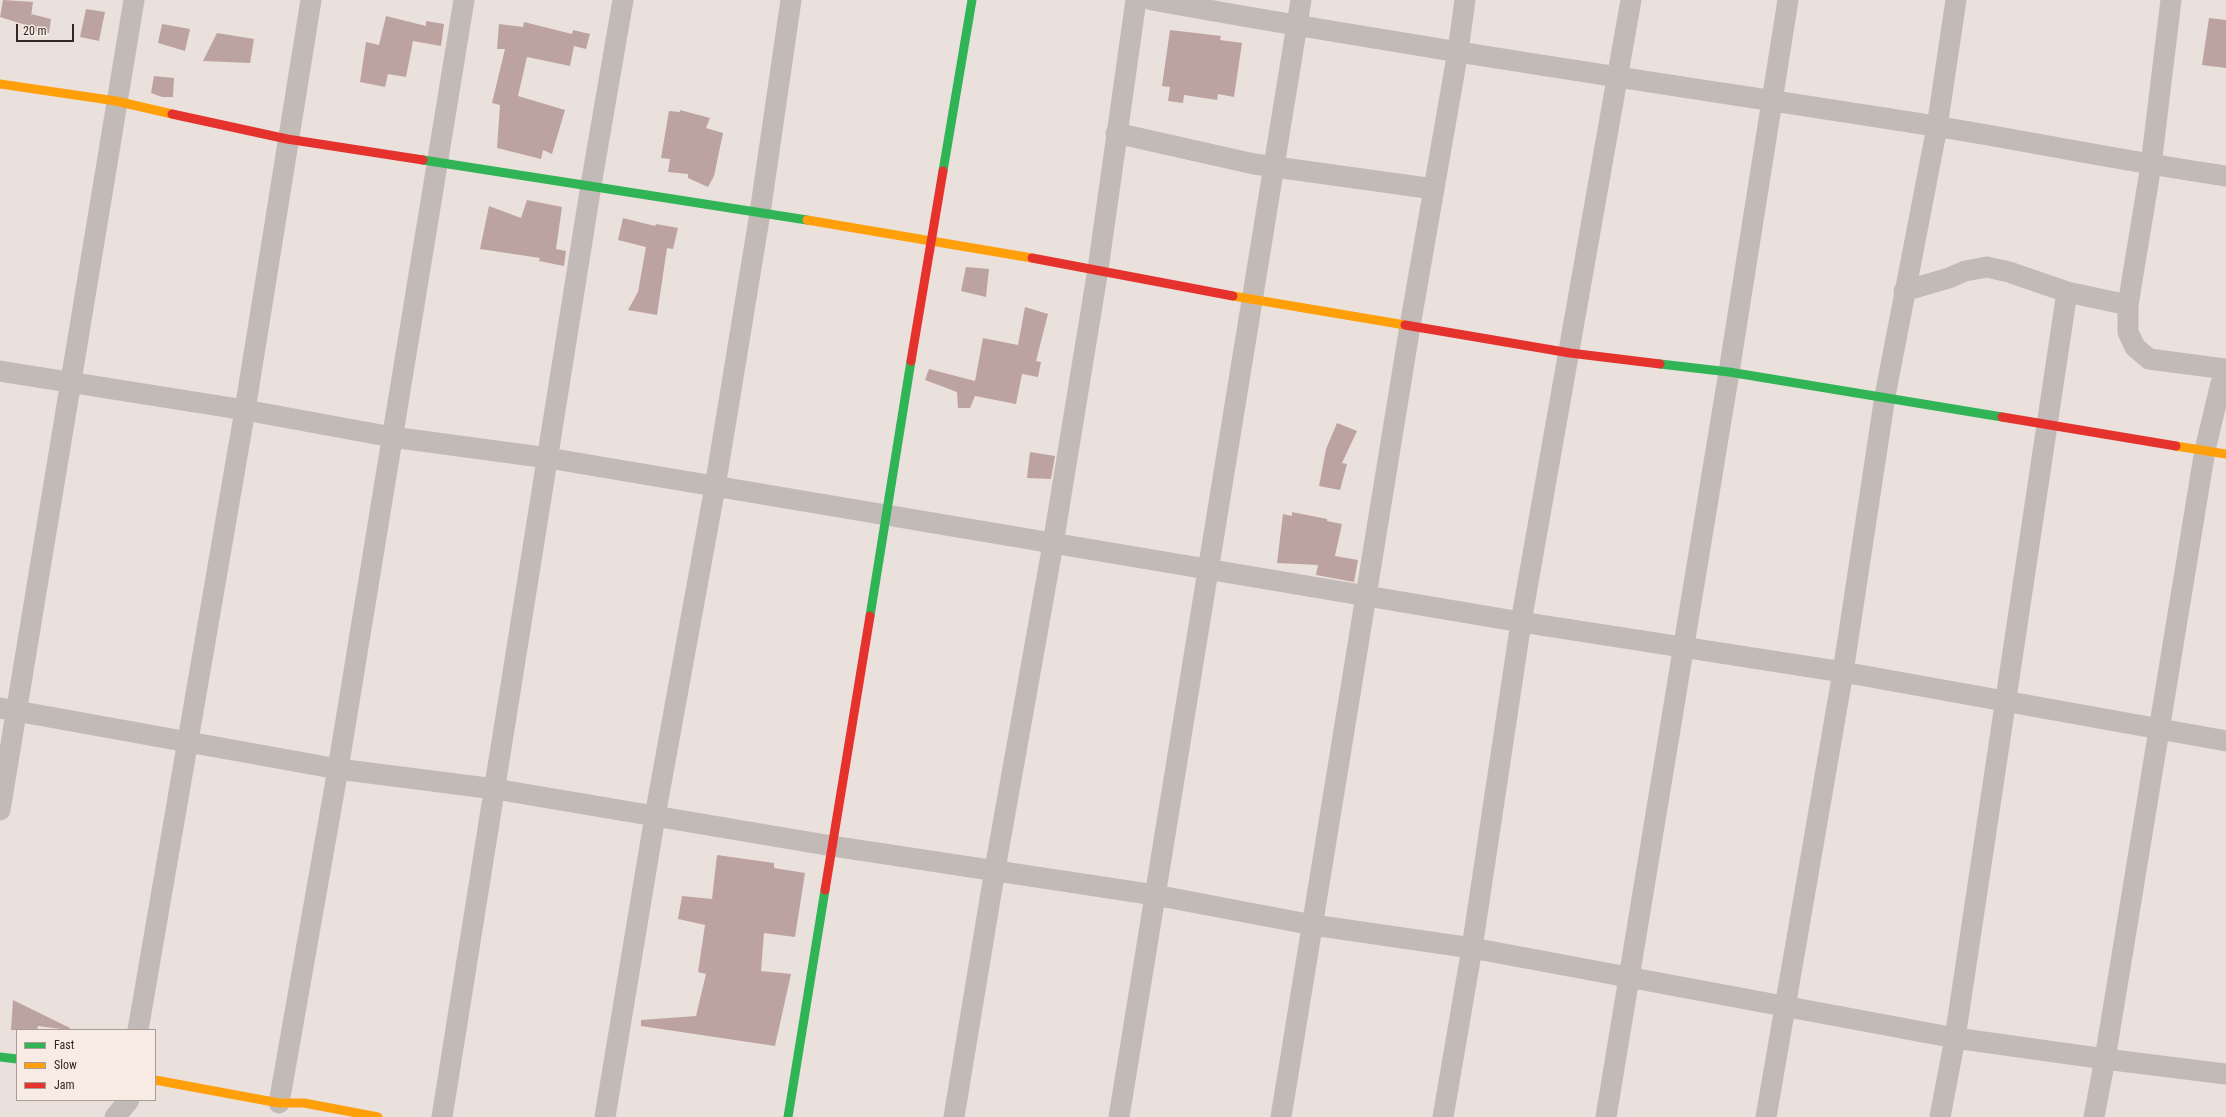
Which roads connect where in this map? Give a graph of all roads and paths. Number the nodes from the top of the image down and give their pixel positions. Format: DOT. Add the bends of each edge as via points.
graph roads {
  1 [pos="134,0"];
  2 [pos="311,0"];
  3 [pos="464,0"];
  4 [pos="623,0"];
  5 [pos="791,0"];
  6 [pos="972,0"];
  7 [pos="1136,0"];
  8 [pos="1152,0"];
  9 [pos="1301,0"];
  10 [pos="1465,0"];
  11 [pos="1631,0"];
  12 [pos="1788,0"];
  13 [pos="1956,0"];
  14 [pos="2171,0"];
  15 [pos="1297,26"];
  16 [pos="1458,51"];
  17 [pos="1619,78"];
  18 [pos="0,84"];
  19 [pos="116,101"];
  20 [pos="1772,102"];
  21 [pos="1937,126"];
  22 [pos="1116,133"];
  23 [pos="287,139"];
  24 [pos="439,162"];
  25 [pos="2151,165"];
  26 [pos="1275,167"];
  27 [pos="2226,176"];
  28 [pos="591,184"];
  29 [pos="1434,189"];
  30 [pos="760,213"];
  31 [pos="930,240"];
  32 [pos="1098,269"];
  33 [pos="1904,291"];
  34 [pos="2067,292"];
  35 [pos="1254,300"];
  36 [pos="2128,305"];
  37 [pos="1410,326"];
  38 [pos="1570,353"];
  39 [pos="2226,369"];
  40 [pos="0,371"];
  41 [pos="1729,372"];
  42 [pos="2226,374"];
  43 [pos="70,381"];
  44 [pos="1885,396"];
  45 [pos="245,410"];
  46 [pos="2046,424"];
  47 [pos="392,437"];
  48 [pos="2204,450"];
  49 [pos="2226,454"];
  50 [pos="548,458"];
  51 [pos="715,487"];
  52 [pos="887,514"];
  53 [pos="1053,544"];
  54 [pos="1209,568"];
  55 [pos="1367,595"];
  56 [pos="1521,622"];
  57 [pos="1683,646"];
  58 [pos="1843,672"];
  59 [pos="2007,700"];
  60 [pos="8,710"];
  61 [pos="2158,729"];
  62 [pos="2226,741"];
  63 [pos="188,742"];
  64 [pos="338,768"];
  65 [pos="495,789"];
  66 [pos="0,810"];
  67 [pos="655,816"];
  68 [pos="832,846"];
  69 [pos="995,869"];
  70 [pos="1155,895"];
  71 [pos="1313,924"];
  72 [pos="1472,948"];
  73 [pos="1629,977"];
  74 [pos="1785,1006"];
  75 [pos="138,1029"];
  76 [pos="1955,1038"];
  77 [pos="0,1057"];
  78 [pos="16,1059"];
  79 [pos="2105,1059"];
  80 [pos="2226,1074"];
  81 [pos="156,1080"];
  82 [pos="127,1101"];
  83 [pos="292,1108"];
  84 [pos="115,1117"];
  85 [pos="378,1117"];
  86 [pos="442,1117"];
  87 [pos="605,1117"];
  88 [pos="788,1117"];
  89 [pos="954,1117"];
  90 [pos="1119,1117"];
  91 [pos="1281,1117"];
  92 [pos="1443,1117"];
  93 [pos="1606,1117"];
  94 [pos="1766,1117"];
  95 [pos="1940,1117"];
  96 [pos="2094,1117"];
  1 -- 19 [label="street"];
  2 -- 23 [label="street"];
  3 -- 24 [label="street"];
  4 -- 28 [label="street"];
  5 -- 30 [label="street"];
  6 -- 31 [label="street"];
  7 -- 22 [label="street"];
  8 -- 15 [label="street"];
  9 -- 15 [label="street"];
  10 -- 16 [label="street"];
  11 -- 17 [label="street"];
  12 -- 20 [label="street"];
  13 -- 21 [label="street"];
  14 -- 25 [label="street"];
  15 -- 16 [label="street"];
  15 -- 26 [label="street"];
  16 -- 17 [label="street"];
  16 -- 29 [label="street"];
  17 -- 20 [label="street"];
  17 -- 38 [label="street"];
  18 -- 19 [label="street"];
  19 -- 23 [label="street"];
  19 -- 43 [label="street"];
  20 -- 21 [label="street"];
  20 -- 41 [label="street"];
  21 -- 25 [label="street"];
  21 -- 33 [label="street"];
  22 -- 26 [label="street"];
  22 -- 32 [label="street"];
  23 -- 24 [label="street"];
  23 -- 45 [label="street"];
  24 -- 28 [label="street"];
  24 -- 47 [label="street"];
  25 -- 27 [label="street"];
  25 -- 36 [label="street"];
  26 -- 29 [label="street"];
  26 -- 35 [label="street"];
  28 -- 30 [label="street"];
  28 -- 50 [label="street"];
  29 -- 37 [label="street"];
  30 -- 31 [label="street"];
  30 -- 51 [label="street"];
  31 -- 32 [label="street"];
  31 -- 52 [label="street"];
  32 -- 35 [label="street"];
  32 -- 53 [label="street"];
  33 -- 34 [label="street" via="1965,271 1987,267"];
  33 -- 44 [label="street"];
  34 -- 36 [label="street"];
  34 -- 46 [label="street"];
  35 -- 37 [label="street"];
  35 -- 54 [label="street"];
  36 -- 39 [label="street" via="2128,332 2143,356 2154,361"];
  37 -- 38 [label="street"];
  37 -- 55 [label="street"];
  38 -- 41 [label="street"];
  38 -- 56 [label="street"];
  40 -- 43 [label="street"];
  41 -- 44 [label="street"];
  41 -- 57 [label="street"];
  42 -- 48 [label="street" via="2221,383"];
  43 -- 45 [label="street"];
  43 -- 60 [label="street"];
  44 -- 46 [label="street"];
  44 -- 58 [label="street"];
  45 -- 47 [label="street"];
  45 -- 63 [label="street"];
  46 -- 48 [label="street"];
  46 -- 59 [label="street"];
  47 -- 50 [label="street"];
  47 -- 64 [label="street"];
  48 -- 49 [label="street"];
  48 -- 61 [label="street"];
  50 -- 51 [label="street"];
  50 -- 65 [label="street"];
  51 -- 52 [label="street"];
  51 -- 67 [label="street"];
  52 -- 53 [label="street"];
  52 -- 68 [label="street"];
  53 -- 54 [label="street"];
  53 -- 69 [label="street"];
  54 -- 55 [label="street"];
  54 -- 70 [label="street"];
  55 -- 56 [label="street"];
  55 -- 71 [label="street"];
  56 -- 57 [label="street"];
  56 -- 72 [label="street"];
  57 -- 58 [label="street"];
  57 -- 73 [label="street"];
  58 -- 59 [label="street"];
  58 -- 74 [label="street"];
  59 -- 61 [label="street"];
  59 -- 76 [label="street"];
  60 -- 63 [label="street"];
  60 -- 66 [label="street"];
  61 -- 62 [label="street"];
  61 -- 79 [label="street"];
  63 -- 64 [label="street"];
  63 -- 75 [label="street"];
  64 -- 65 [label="street"];
  64 -- 83 [label="street"];
  65 -- 67 [label="street"];
  65 -- 86 [label="street"];
  67 -- 68 [label="street"];
  67 -- 87 [label="street"];
  68 -- 69 [label="street"];
  68 -- 88 [label="street"];
  69 -- 70 [label="street"];
  69 -- 89 [label="street"];
  70 -- 71 [label="street"];
  70 -- 90 [label="street"];
  71 -- 72 [label="street"];
  71 -- 91 [label="street"];
  72 -- 73 [label="street"];
  72 -- 92 [label="street"];
  73 -- 74 [label="street"];
  73 -- 93 [label="street"];
  74 -- 76 [label="street"];
  74 -- 94 [label="street"];
  76 -- 79 [label="street"];
  76 -- 95 [label="street"];
  77 -- 78 [label="street"];
  79 -- 80 [label="street"];
  79 -- 96 [label="street"];
  81 -- 83 [label="street"];
  82 -- 84 [label="street"];
  83 -- 85 [label="street"];
}
